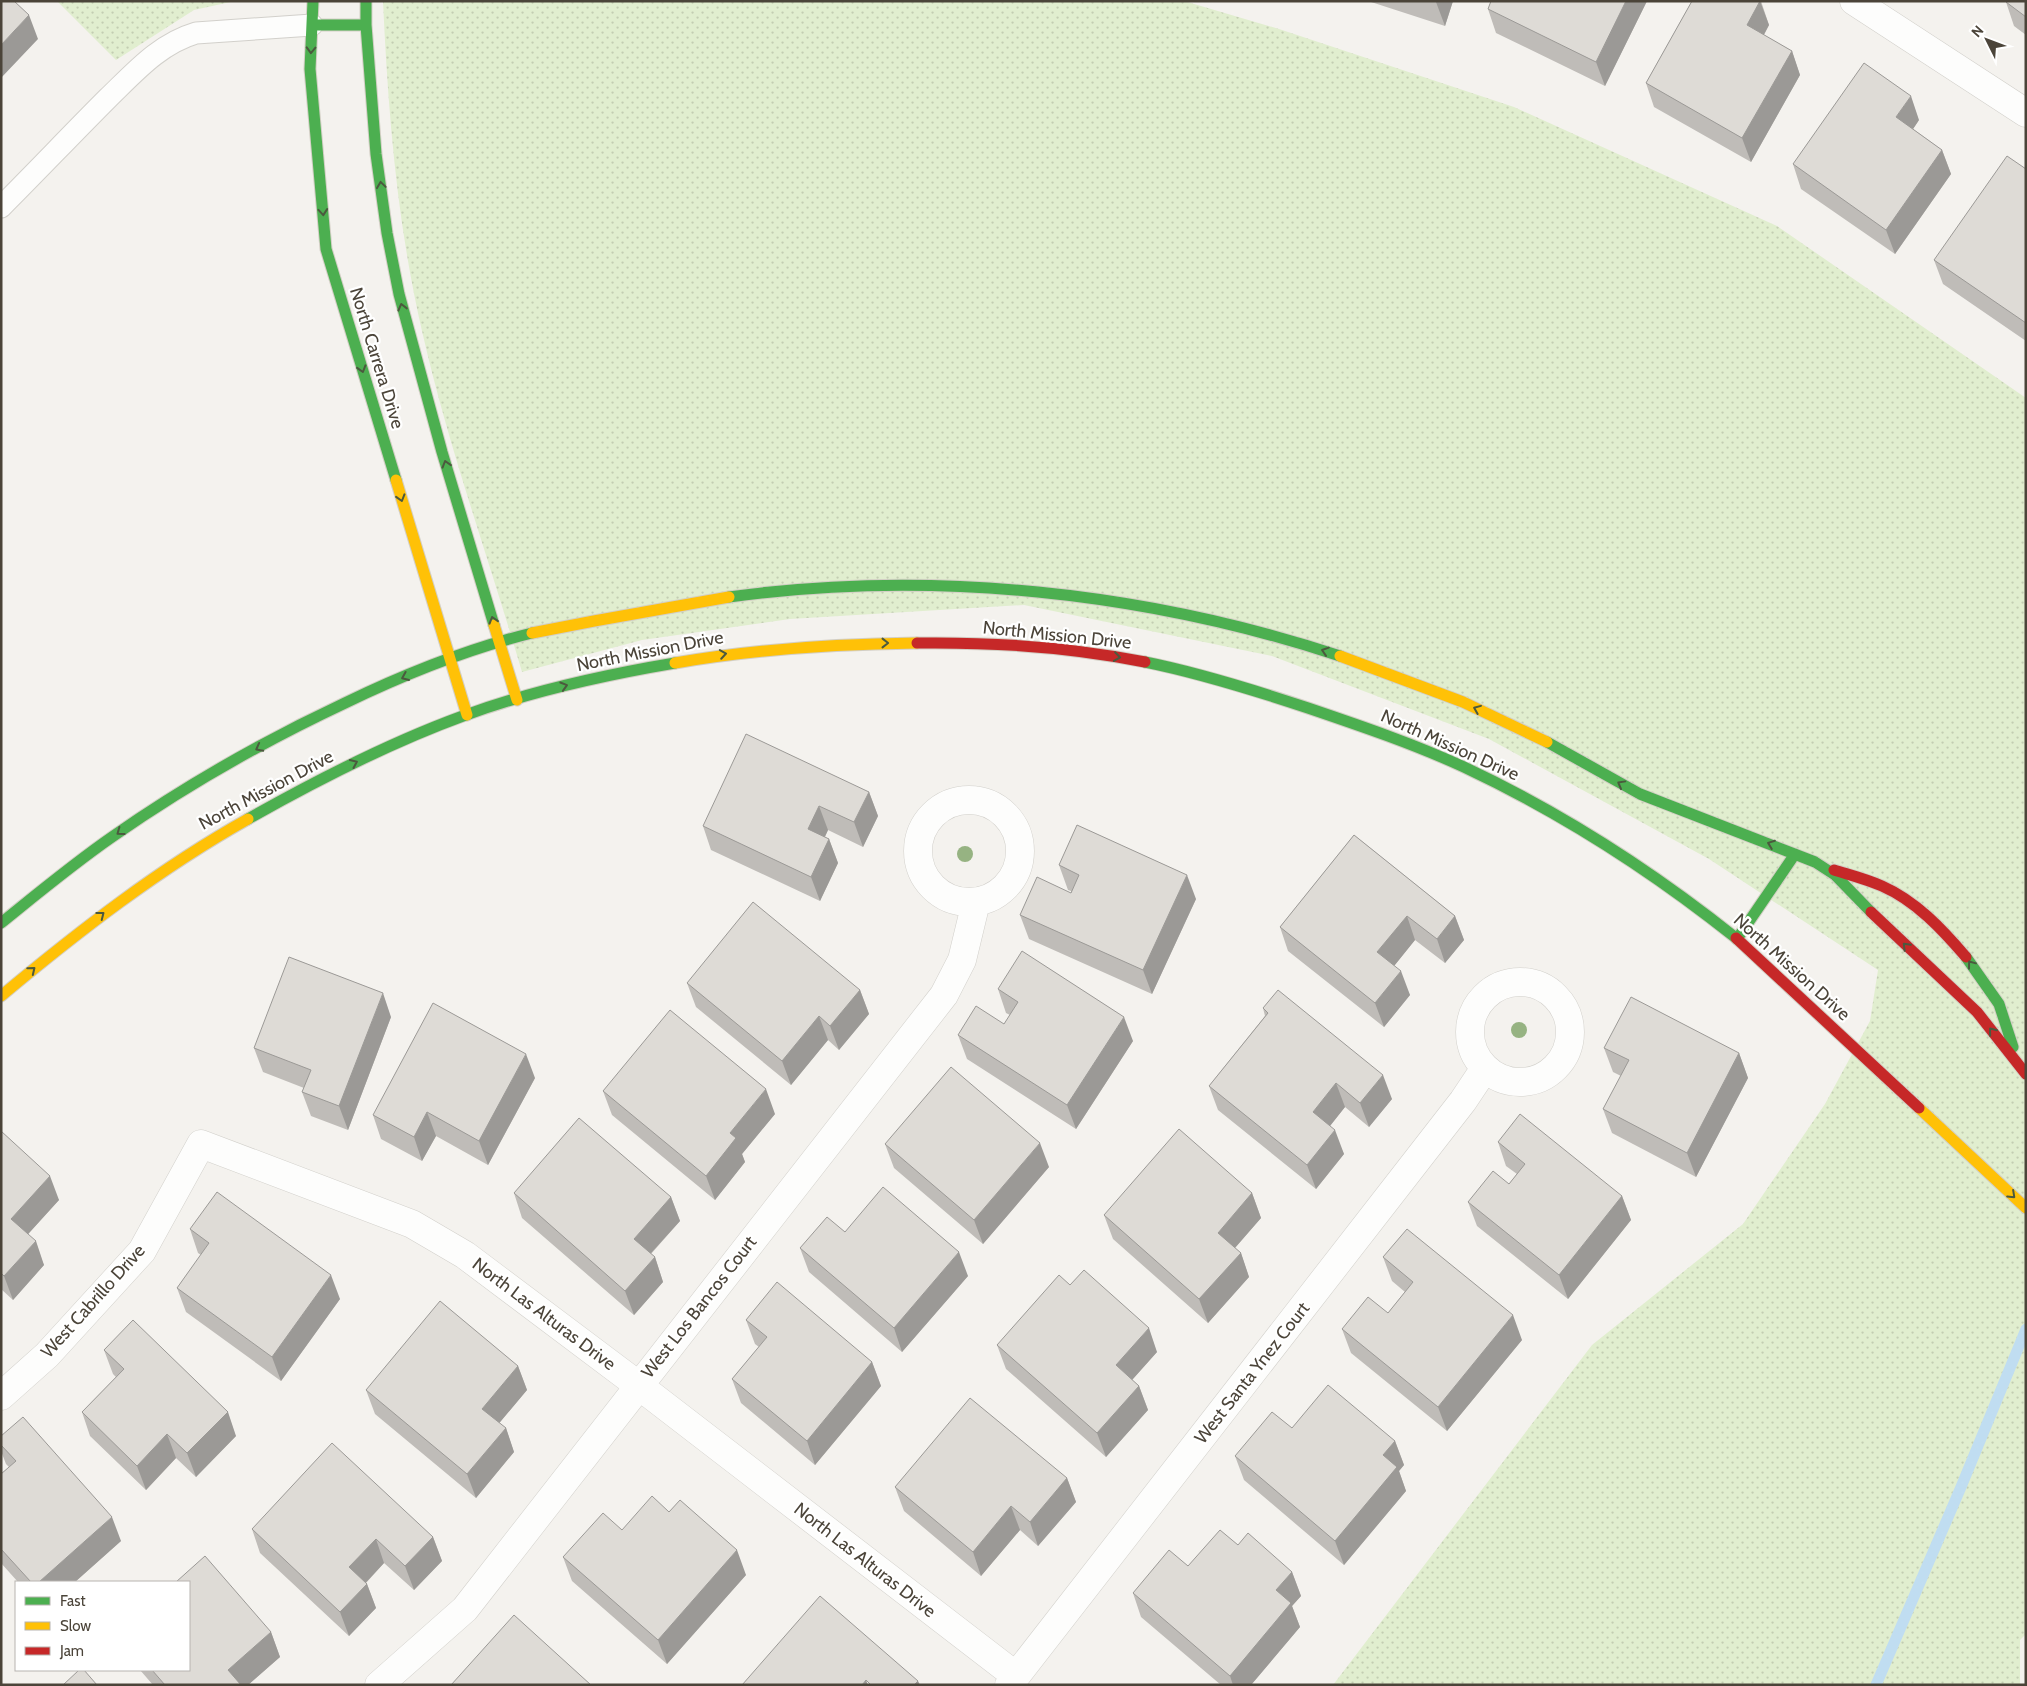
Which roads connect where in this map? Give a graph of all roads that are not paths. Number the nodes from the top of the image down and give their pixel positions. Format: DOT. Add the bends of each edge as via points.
graph roads {
  1 [pos="313,1"];
  2 [pos="366,1"];
  3 [pos="1854,1"];
  4 [pos="312,24"];
  5 [pos="366,25"];
  6 [pos="2026,113"];
  7 [pos="1,207"];
  8 [pos="500,643"];
  9 [pos="450,658"];
  10 [pos="517,700"];
  11 [pos="467,715"];
  12 [pos="1795,854"];
  13 [pos="1826,866"];
  14 [pos="976,902"];
  15 [pos="1,924"];
  16 [pos="1737,940"];
  17 [pos="1,996"];
  18 [pos="1484,1068"];
  19 [pos="2022,1070"];
  20 [pos="201,1144"];
  21 [pos="2026,1208"];
  22 [pos="638,1385"];
  23 [pos="1,1396"];
  24 [pos="1012,1680"];
  25 [pos="379,1685"];
  1 -- 4 [label="street, North Carrera Drive"];
  2 -- 5 [label="street, North Carrera Drive"];
  3 -- 6 [label="street"];
  4 -- 5 [label="street"];
  4 -- 7 [label="lane" via="196,33 179,38 147,60"];
  4 -- 9 [label="street, North Carrera Drive, one-way" via="310,69 326,249"];
  8 -- 5 [label="street, North Carrera Drive, one-way" via="442,452 399,294 376,154"];
  8 -- 9 [label="street, North Mission Drive"];
  8 -- 10 [label="street, North Carrera Drive"];
  12 -- 8 [label="street, North Mission Drive, one-way" via="1625,787 1546,741 1489,714 1379,670 1252,629 1109,600 960,588 819,589 752,595 588,621"];
  9 -- 11 [label="street, North Carrera Drive"];
  9 -- 15 [label="street, North Mission Drive, one-way" via="304,724 177,793 120,831"];
  10 -- 11 [label="street, North Mission Drive"];
  10 -- 16 [label="street, North Mission Drive, one-way" via="577,682 655,665 729,653 847,643 978,643 1142,661 1292,703 1382,733 1464,767 1585,830 1700,909"];
  17 -- 11 [label="street, North Mission Drive, one-way" via="112,907 214,837 326,776"];
  12 -- 13 [label="street, North Mission Drive"];
  12 -- 16 [label="street"];
  19 -- 13 [label="street, North Mission Drive, one-way" via="1980,1015"];
  19 -- 13 [label="street, North Mission Drive, one-way" via="1999,1004 1947,934 1917,907 1882,886"];
  14 -- 22 [label="street, West Los Bancos Court" via="962,960 944,995"];
  16 -- 21 [label="street, North Mission Drive, one-way"];
  18 -- 24 [label="street, West Santa Ynez Court" via="1463,1101"];
  20 -- 22 [label="street, North Las Alturas Drive" via="412,1224 465,1254"];
  20 -- 23 [label="street, West Cabrillo Drive" via="142,1251 47,1355"];
  22 -- 24 [label="street, North Las Alturas Drive"];
  22 -- 25 [label="street, West Los Bancos Court" via="466,1609"];
}
